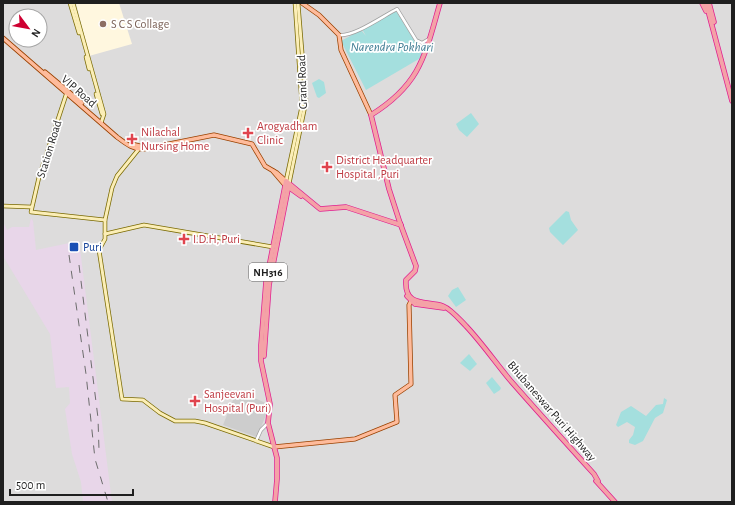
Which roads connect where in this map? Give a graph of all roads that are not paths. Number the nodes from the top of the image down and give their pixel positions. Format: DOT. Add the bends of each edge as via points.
graph roads {
  1 [pos="72,3"];
  2 [pos="296,3"];
  3 [pos="302,3"];
  4 [pos="440,3"];
  5 [pos="702,3"];
  6 [pos="706,3"];
  7 [pos="709,3"];
  8 [pos="712,25"];
  9 [pos="339,35"];
  10 [pos="3,37"];
  11 [pos="430,39"];
  12 [pos="723,60"];
  13 [pos="724,66"];
  14 [pos="66,92"];
  15 [pos="732,92"];
  16 [pos="732,102"];
  17 [pos="371,115"];
  18 [pos="102,122"];
  19 [pos="145,148"];
  20 [pos="138,150"];
  21 [pos="287,185"];
  22 [pos="3,206"];
  23 [pos="31,207"];
  24 [pos="105,220"];
  25 [pos="400,225"];
  26 [pos="105,234"];
  27 [pos="273,247"];
  28 [pos="415,302"];
  29 [pos="262,364"];
  30 [pos="268,423"];
  31 [pos="256,441"];
  32 [pos="274,446"];
  33 [pos="275,502"];
  34 [pos="615,502"];
  1 -- 18 [label="main road" via="99,107 104,117"];
  2 -- 21 [label="main road, Grand Road" via="302,106"];
  3 -- 9 [label="main road" via="319,15"];
  4 -- 11 [label="highway"];
  5 -- 8 [label="highway"];
  6 -- 8 [label="highway"];
  7 -- 12 [label="highway"];
  8 -- 12 [label="highway"];
  9 -- 11 [label="street" via="357,31 397,9 416,40 422,43"];
  9 -- 17 [label="main road" via="342,50"];
  10 -- 14 [label="main road, VIP Road"];
  11 -- 17 [label="highway" via="422,64 409,84"];
  12 -- 13 [label="highway"];
  13 -- 15 [label="highway"];
  13 -- 16 [label="highway"];
  14 -- 18 [label="main road, VIP Road"];
  14 -- 23 [label="main road, Station Road"];
  17 -- 25 [label="highway"];
  18 -- 19 [label="main road, VIP Road" via="125,140"];
  18 -- 20 [label="main road, VIP Road" via="122,141"];
  19 -- 20 [label="main road"];
  19 -- 21 [label="main road" via="221,135 252,144 263,164"];
  20 -- 24 [label="main road" via="117,176"];
  21 -- 25 [label="highway" via="317,208 352,211"];
  21 -- 27 [label="highway, NH316"];
  21 -- 29 [label="highway, NH316" via="269,285"];
  22 -- 23 [label="main road"];
  23 -- 24 [label="main road" via="31,212"];
  24 -- 26 [label="main road"];
  25 -- 28 [label="highway" via="415,266 404,284 406,294"];
  26 -- 27 [label="main road" via="144,225"];
  26 -- 31 [label="main road" via="99,250 122,399 140,399 175,421 205,423"];
  27 -- 29 [label="highway, NH316" via="263,312"];
  28 -- 32 [label="main road" via="409,310 411,384 395,395 397,422 355,439"];
  28 -- 34 [label="highway, Bhubaneswar Puri Highway" via="444,307 478,339 501,372"];
  29 -- 30 [label="highway, NH316" via="270,404"];
  30 -- 31 [label="street"];
  30 -- 32 [label="highway, NH316"];
  31 -- 32 [label="main road"];
  32 -- 33 [label="highway, NH316" via="277,475"];
}
